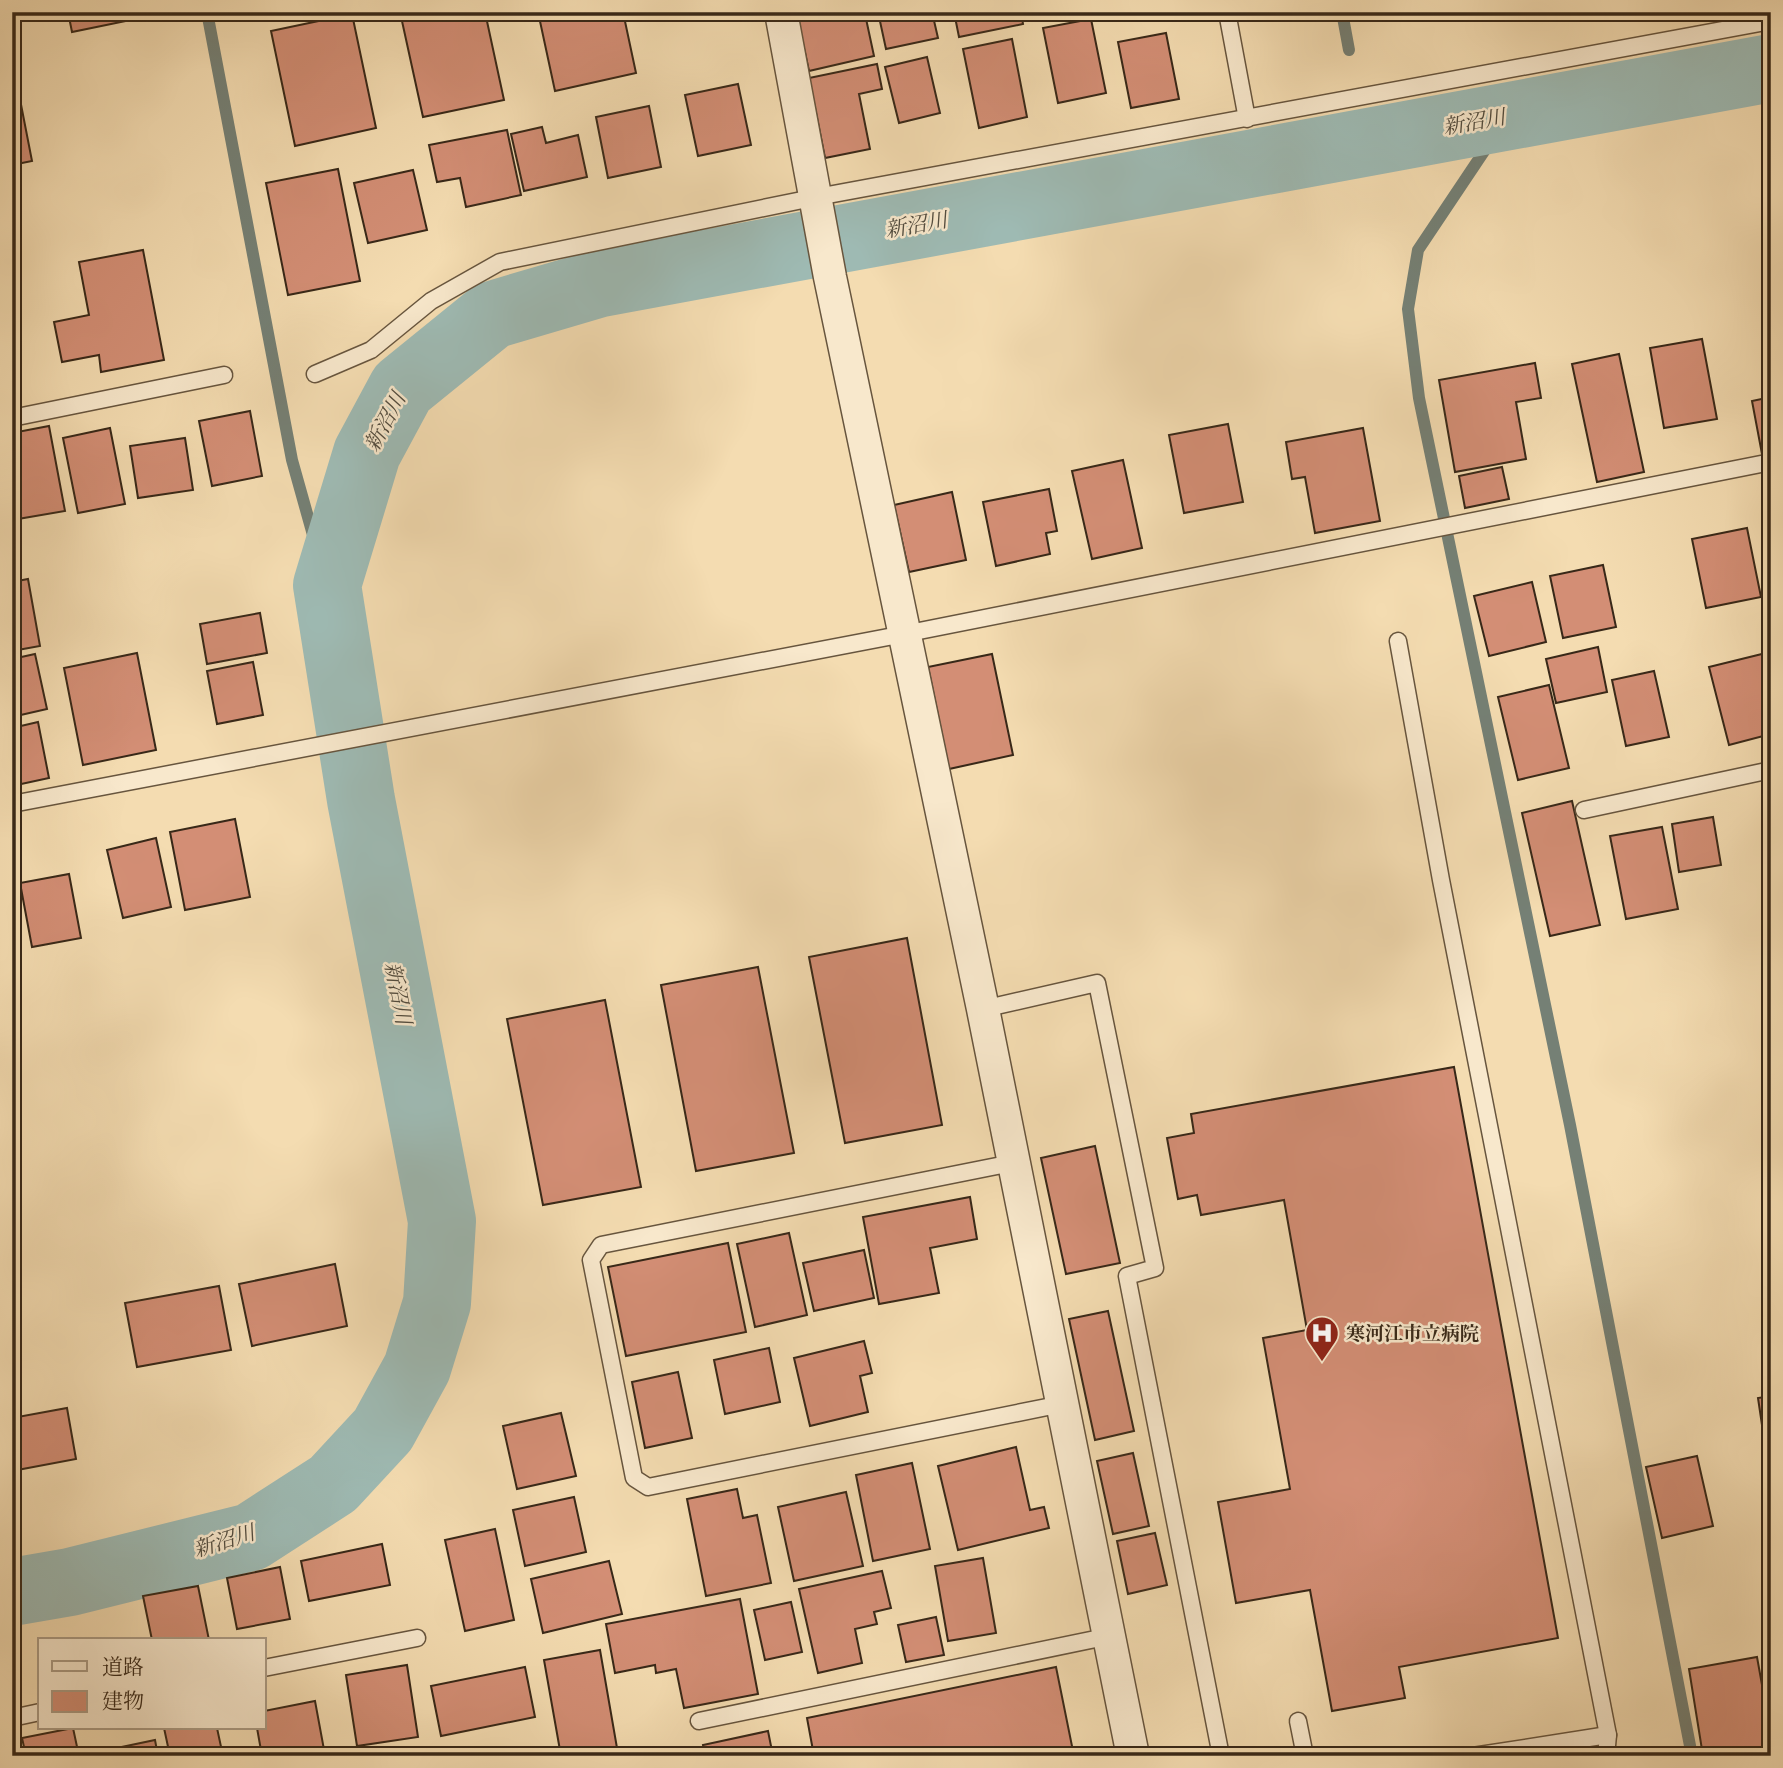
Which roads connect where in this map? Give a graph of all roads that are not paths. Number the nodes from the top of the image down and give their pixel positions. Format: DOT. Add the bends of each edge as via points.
graph roads {
  1 [pos="781,12"];
  2 [pos="1227,12"];
  3 [pos="1771,21"];
  4 [pos="1247,119"];
  5 [pos="817,197"];
  6 [pos="315,374"];
  7 [pos="224,375"];
  8 [pos="12,418"];
  9 [pos="1771,462"];
  10 [pos="904,634"];
  11 [pos="1398,641"];
  12 [pos="1771,770"];
  13 [pos="12,804"];
  14 [pos="1584,810"];
  15 [pos="982,1009"];
  16 [pos="1012,1163"];
  17 [pos="1062,1404"];
  18 [pos="1110,1636"];
  19 [pos="417,1639"];
  20 [pos="266,1668"];
  21 [pos="38,1712"];
  22 [pos="12,1718"];
  23 [pos="699,1721"];
  24 [pos="1298,1721"];
  25 [pos="1608,1735"];
  26 [pos="1133,1756"];
  27 [pos="1221,1756"];
  28 [pos="1306,1756"];
  29 [pos="1473,1756"];
  30 [pos="1606,1756"];
  1 -- 5 [label="street"];
  2 -- 4 [label="lane"];
  3 -- 4 [label="lane"];
  4 -- 5 [label="lane"];
  5 -- 6 [label="lane" via="500,262 431,301 371,350"];
  5 -- 10 [label="street"];
  7 -- 8 [label="lane"];
  9 -- 10 [label="lane"];
  10 -- 13 [label="lane"];
  10 -- 15 [label="street"];
  11 -- 25 [label="lane"];
  12 -- 14 [label="lane"];
  15 -- 16 [label="street"];
  15 -- 27 [label="lane" via="1097,983 1155,1268 1127,1276"];
  16 -- 17 [label="street"];
  16 -- 17 [label="lane" via="601,1245 591,1260 634,1478 648,1487"];
  17 -- 18 [label="street"];
  18 -- 23 [label="lane"];
  18 -- 26 [label="street"];
  19 -- 20 [label="lane"];
  21 -- 22 [label="lane"];
  24 -- 28 [label="lane"];
  25 -- 29 [label="lane"];
  25 -- 30 [label="lane"];
}
